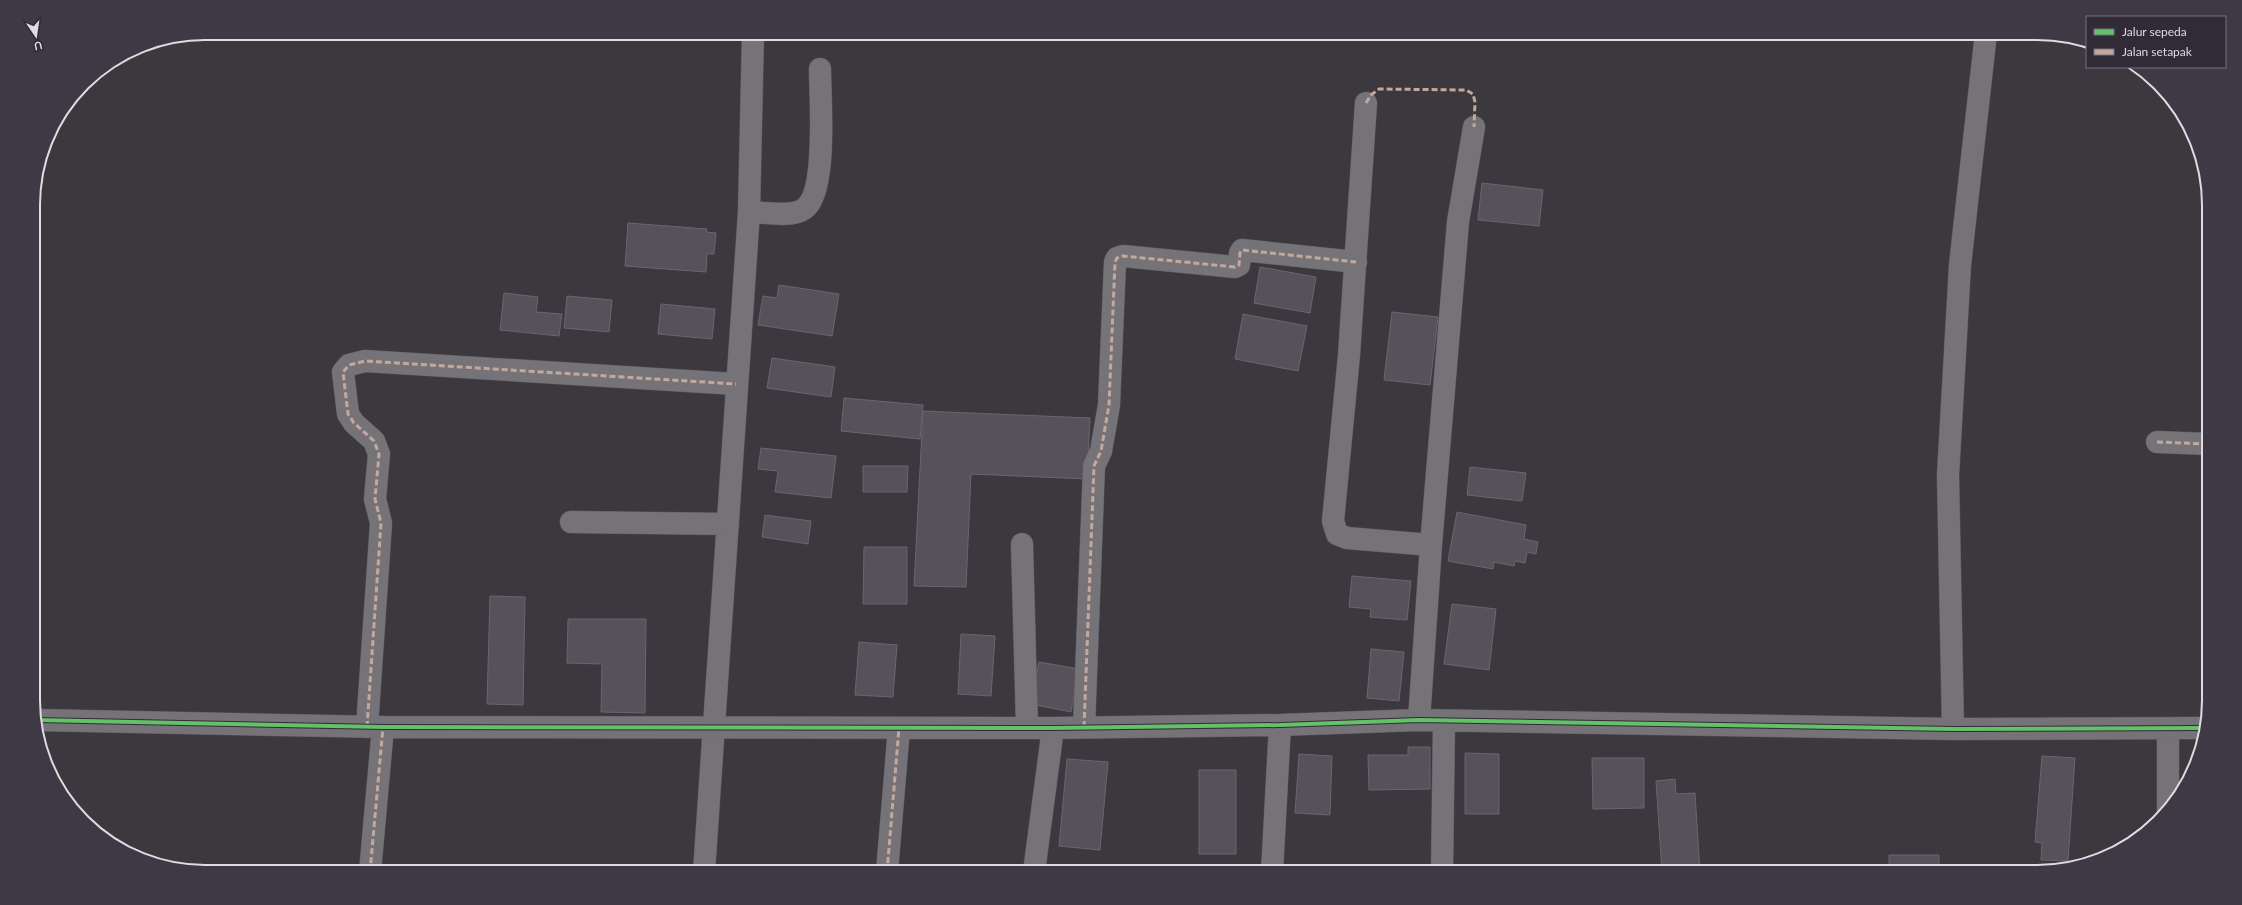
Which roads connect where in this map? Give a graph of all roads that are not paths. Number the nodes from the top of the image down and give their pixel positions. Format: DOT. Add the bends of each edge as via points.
graph roads {
  1 [pos="753,40"];
  2 [pos="1985,40"];
  3 [pos="820,69"];
  4 [pos="1366,104"];
  5 [pos="1474,127"];
  6 [pos="749,212"];
  7 [pos="1356,262"];
  8 [pos="736,384"];
  9 [pos="2157,442"];
  10 [pos="2202,444"];
  11 [pos="571,522"];
  12 [pos="728,524"];
  13 [pos="1022,544"];
  14 [pos="1431,546"];
  15 [pos="41,720"];
  16 [pos="1419,720"];
  17 [pos="1444,721"];
  18 [pos="1280,725"];
  19 [pos="375,727"];
  20 [pos="715,727"];
  21 [pos="1084,727"];
  22 [pos="899,728"];
  23 [pos="1027,728"];
  24 [pos="1053,728"];
  25 [pos="2200,728"];
  26 [pos="1953,729"];
  27 [pos="2168,729"];
  28 [pos="2168,800"];
  29 [pos="370,865"];
  30 [pos="705,865"];
  31 [pos="888,865"];
  32 [pos="1035,865"];
  33 [pos="1272,865"];
  34 [pos="1442,865"];
  1 -- 6 [label="street"];
  2 -- 26 [label="street" via="1960,265 1950,442"];
  3 -- 6 [label="street" via="820,174 811,203 803,210 791,213"];
  4 -- 7 [label="street"];
  5 -- 14 [label="street" via="1458,222"];
  6 -- 8 [label="street"];
  7 -- 14 [label="street" via="1334,528 1337,534 1347,538"];
  7 -- 21 [label="street" via="1242,250 1239,265 1235,267 1123,256 1117,258 1109,405 1101,451 1094,466"];
  8 -- 12 [label="street"];
  8 -- 19 [label="street" via="365,361 350,365 343,372 348,414 354,424 374,441 379,454 376,499 381,523"];
  9 -- 10 [label="street"];
  11 -- 12 [label="street"];
  12 -- 20 [label="street"];
  13 -- 23 [label="street"];
  14 -- 16 [label="street"];
  15 -- 19 [label="street"];
  16 -- 17 [label="street"];
  16 -- 18 [label="street"];
  17 -- 26 [label="street"];
  17 -- 34 [label="street"];
  18 -- 21 [label="street"];
  18 -- 33 [label="street"];
  19 -- 20 [label="street"];
  19 -- 29 [label="street"];
  20 -- 22 [label="street"];
  20 -- 30 [label="street"];
  21 -- 24 [label="street"];
  22 -- 23 [label="street"];
  22 -- 31 [label="street"];
  23 -- 24 [label="street"];
  24 -- 32 [label="street"];
  25 -- 27 [label="street"];
  26 -- 27 [label="street"];
  27 -- 28 [label="street"];
}
